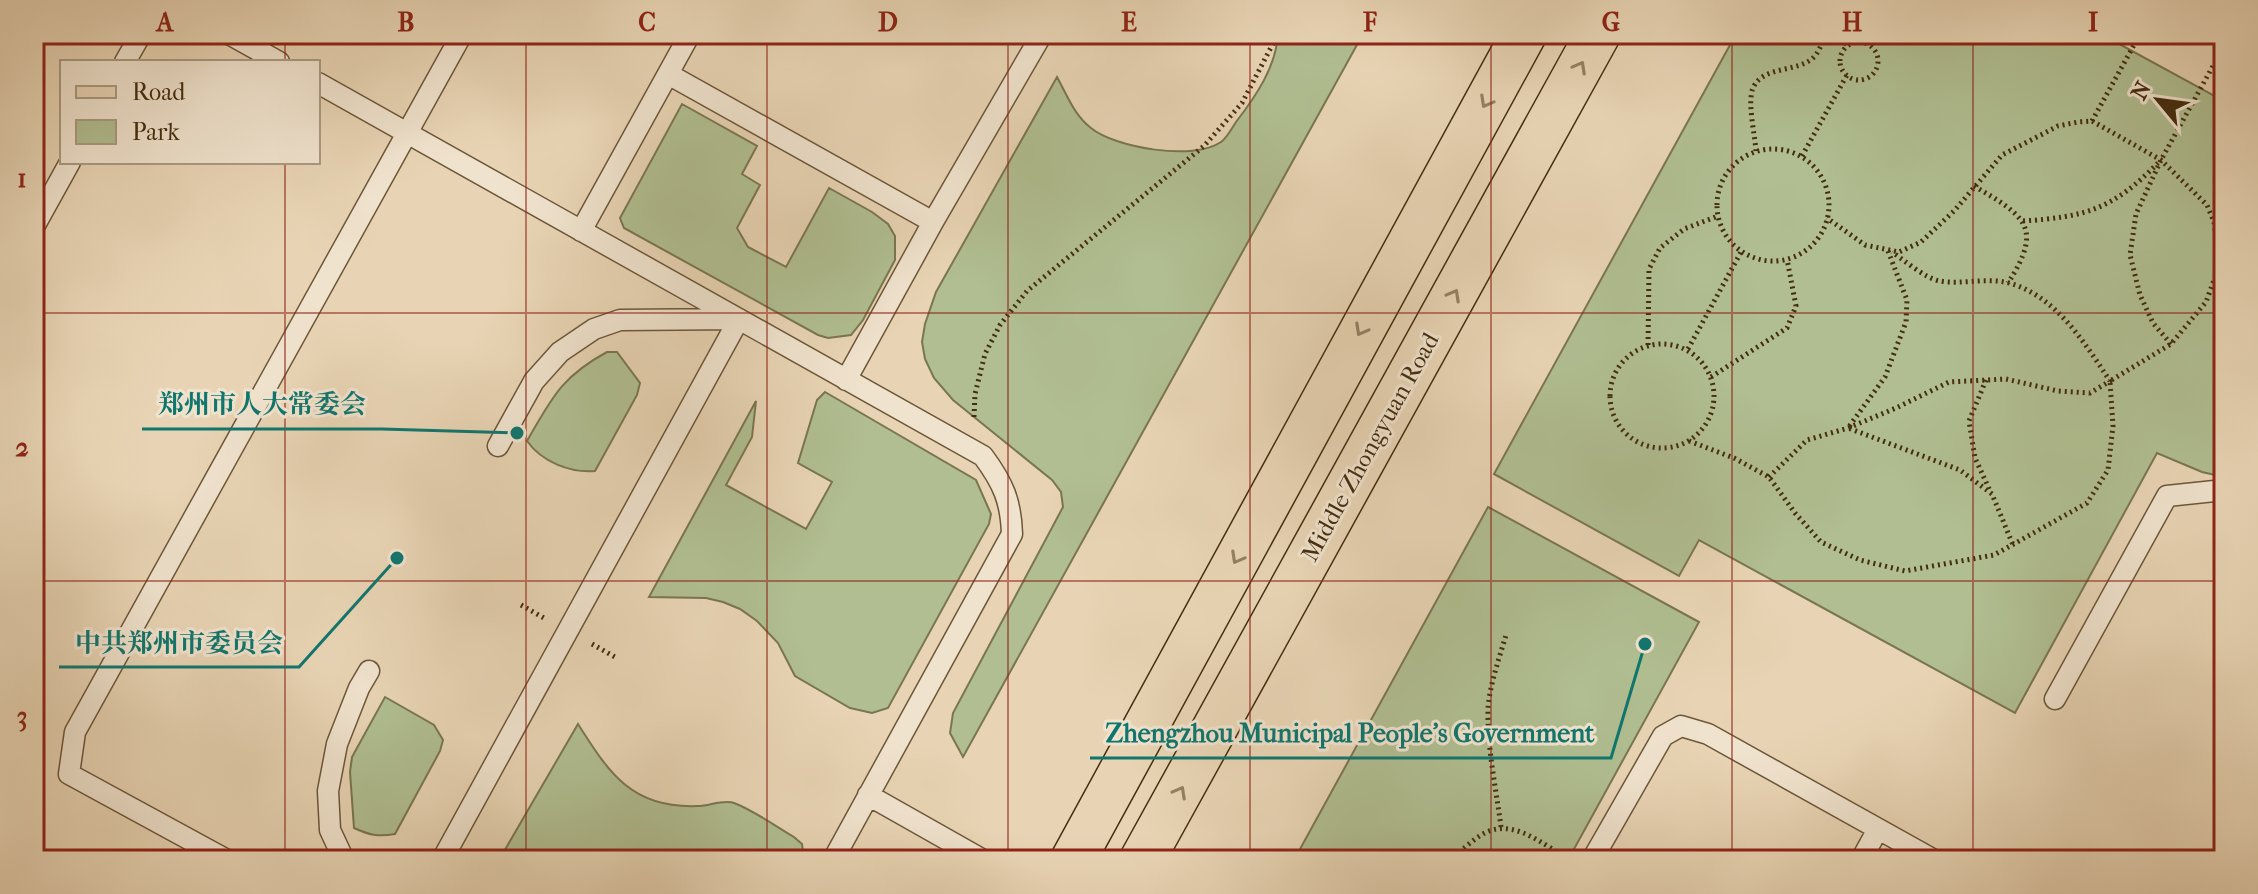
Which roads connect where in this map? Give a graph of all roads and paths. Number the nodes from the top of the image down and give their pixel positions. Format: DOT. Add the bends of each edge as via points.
graph roads {
  1 [pos="141,34"];
  2 [pos="229,34"];
  3 [pos="462,34"];
  4 [pos="690,34"];
  5 [pos="1042,34"];
  6 [pos="1278,34"];
  7 [pos="1524,34"];
  8 [pos="1598,34"];
  9 [pos="1871,34"];
  10 [pos="2140,34"];
  11 [pos="1866,43"];
  12 [pos="1848,45"];
  13 [pos="2224,46"];
  14 [pos="126,60"];
  15 [pos="275,60"];
  16 [pos="668,74"];
  17 [pos="1847,75"];
  18 [pos="320,84"];
  19 [pos="2092,121"];
  20 [pos="407,133"];
  21 [pos="1756,151"];
  22 [pos="1802,156"];
  23 [pos="2161,160"];
  24 [pos="69,164"];
  25 [pos="1974,186"];
  26 [pos="1718,216"];
  27 [pos="1827,218"];
  28 [pos="2023,221"];
  29 [pos="933,222"];
  30 [pos="34,227"];
  31 [pos="581,231"];
  32 [pos="1888,250"];
  33 [pos="1742,252"];
  34 [pos="1787,259"];
  35 [pos="2008,283"];
  36 [pos="739,319"];
  37 [pos="2171,344"];
  38 [pos="1648,345"];
  39 [pos="1688,349"];
  40 [pos="1711,377"];
  41 [pos="846,380"];
  42 [pos="1986,380"];
  43 [pos="2110,381"];
  44 [pos="1848,428"];
  45 [pos="1689,441"];
  46 [pos="498,446"];
  47 [pos="973,450"];
  48 [pos="1769,477"];
  49 [pos="2224,490"];
  50 [pos="1992,494"];
  51 [pos="2013,545"];
  52 [pos="1506,635"];
  53 [pos="369,671"];
  54 [pos="2055,699"];
  55 [pos="868,795"];
  56 [pos="1501,827"];
  57 [pos="1878,829"];
  58 [pos="227,860"];
  59 [pos="344,860"];
  60 [pos="442,860"];
  61 [pos="833,860"];
  62 [pos="983,860"];
  63 [pos="1073,860"];
  64 [pos="1142,860"];
  65 [pos="1450,860"];
  66 [pos="1572,860"];
  67 [pos="1592,860"];
  68 [pos="1861,860"];
  69 [pos="1934,860"];
  1 -- 14 [label="lane"];
  2 -- 15 [label="lane"];
  3 -- 20 [label="lane"];
  4 -- 16 [label="lane"];
  5 -- 29 [label="lane"];
  6 -- 47 [label="path" via="1242,103 1204,146 1027,291 1000,325 985,354 975,394"];
  7 -- 63 [label="main road, one-way"];
  64 -- 8 [label="main road, Middle Zhongyuan Road, one-way"];
  9 -- 11 [label="path"];
  10 -- 19 [label="path"];
  11 -- 12 [label="path"];
  11 -- 17 [label="path" via="1878,58 1876,68 1861,80"];
  12 -- 17 [label="path" via="1840,63"];
  12 -- 21 [label="path" via="1826,35 1815,56 1763,76 1753,87"];
  13 -- 23 [label="path"];
  16 -- 29 [label="lane"];
  16 -- 31 [label="lane"];
  17 -- 22 [label="path"];
  18 -- 20 [label="lane"];
  19 -- 23 [label="path"];
  19 -- 25 [label="path" via="2058,126 2002,155"];
  20 -- 31 [label="lane"];
  20 -- 58 [label="lane" via="75,732 69,774"];
  21 -- 22 [label="path" via="1772,148"];
  21 -- 26 [label="path" via="1729,169 1717,199"];
  22 -- 27 [label="path" via="1825,183"];
  23 -- 28 [label="path" via="2133,188 2101,207 2065,218"];
  23 -- 37 [label="path" via="2136,214 2130,255 2140,295"];
  23 -- 37 [label="path" via="2207,205 2217,246 2217,272 2206,302"];
  24 -- 30 [label="lane"];
  25 -- 28 [label="path"];
  25 -- 32 [label="path" via="1921,242 1899,252"];
  26 -- 33 [label="path" via="1730,242"];
  26 -- 38 [label="path" via="1684,229 1660,248 1649,269"];
  27 -- 32 [label="path" via="1865,245"];
  27 -- 34 [label="path" via="1812,244"];
  28 -- 35 [label="path" via="2023,259"];
  29 -- 41 [label="lane"];
  31 -- 36 [label="lane"];
  32 -- 35 [label="path" via="1938,281"];
  32 -- 44 [label="path" via="1907,300 1906,322 1885,377"];
  33 -- 34 [label="path" via="1756,259"];
  33 -- 39 [label="path"];
  34 -- 40 [label="path" via="1796,306 1787,328"];
  35 -- 43 [label="path" via="2042,298 2077,332"];
  36 -- 41 [label="lane"];
  36 -- 46 [label="lane" via="620,320 594,329 560,352 534,381"];
  36 -- 60 [label="lane"];
  37 -- 43 [label="path"];
  38 -- 39 [label="path"];
  38 -- 45 [label="path" via="1621,363 1611,385 1617,424 1642,445 1658,449"];
  39 -- 40 [label="path"];
  40 -- 45 [label="path" via="1712,413"];
  41 -- 47 [label="lane"];
  42 -- 43 [label="path" via="2090,393"];
  42 -- 44 [label="path" via="1949,382"];
  42 -- 50 [label="path" via="1969,421 1975,458"];
  43 -- 51 [label="path" via="2113,426 2108,470 2087,503"];
  44 -- 48 [label="path" via="1807,440"];
  44 -- 50 [label="path" via="1960,470"];
  45 -- 48 [label="path"];
  47 -- 55 [label="lane" via="983,456 1005,492 1012,534"];
  48 -- 51 [label="path" via="1821,542 1860,560 1905,571 1994,555"];
  49 -- 54 [label="lane" via="2167,496"];
  50 -- 51 [label="path"];
  52 -- 56 [label="path" via="1488,708"];
  53 -- 59 [label="lane" via="337,744 328,791 330,830"];
  55 -- 61 [label="lane"];
  55 -- 62 [label="lane"];
  56 -- 65 [label="path"];
  56 -- 66 [label="path" via="1515,829"];
  57 -- 67 [label="lane" via="1708,734 1681,726 1663,736"];
  57 -- 68 [label="lane"];
  57 -- 69 [label="lane"];
}
